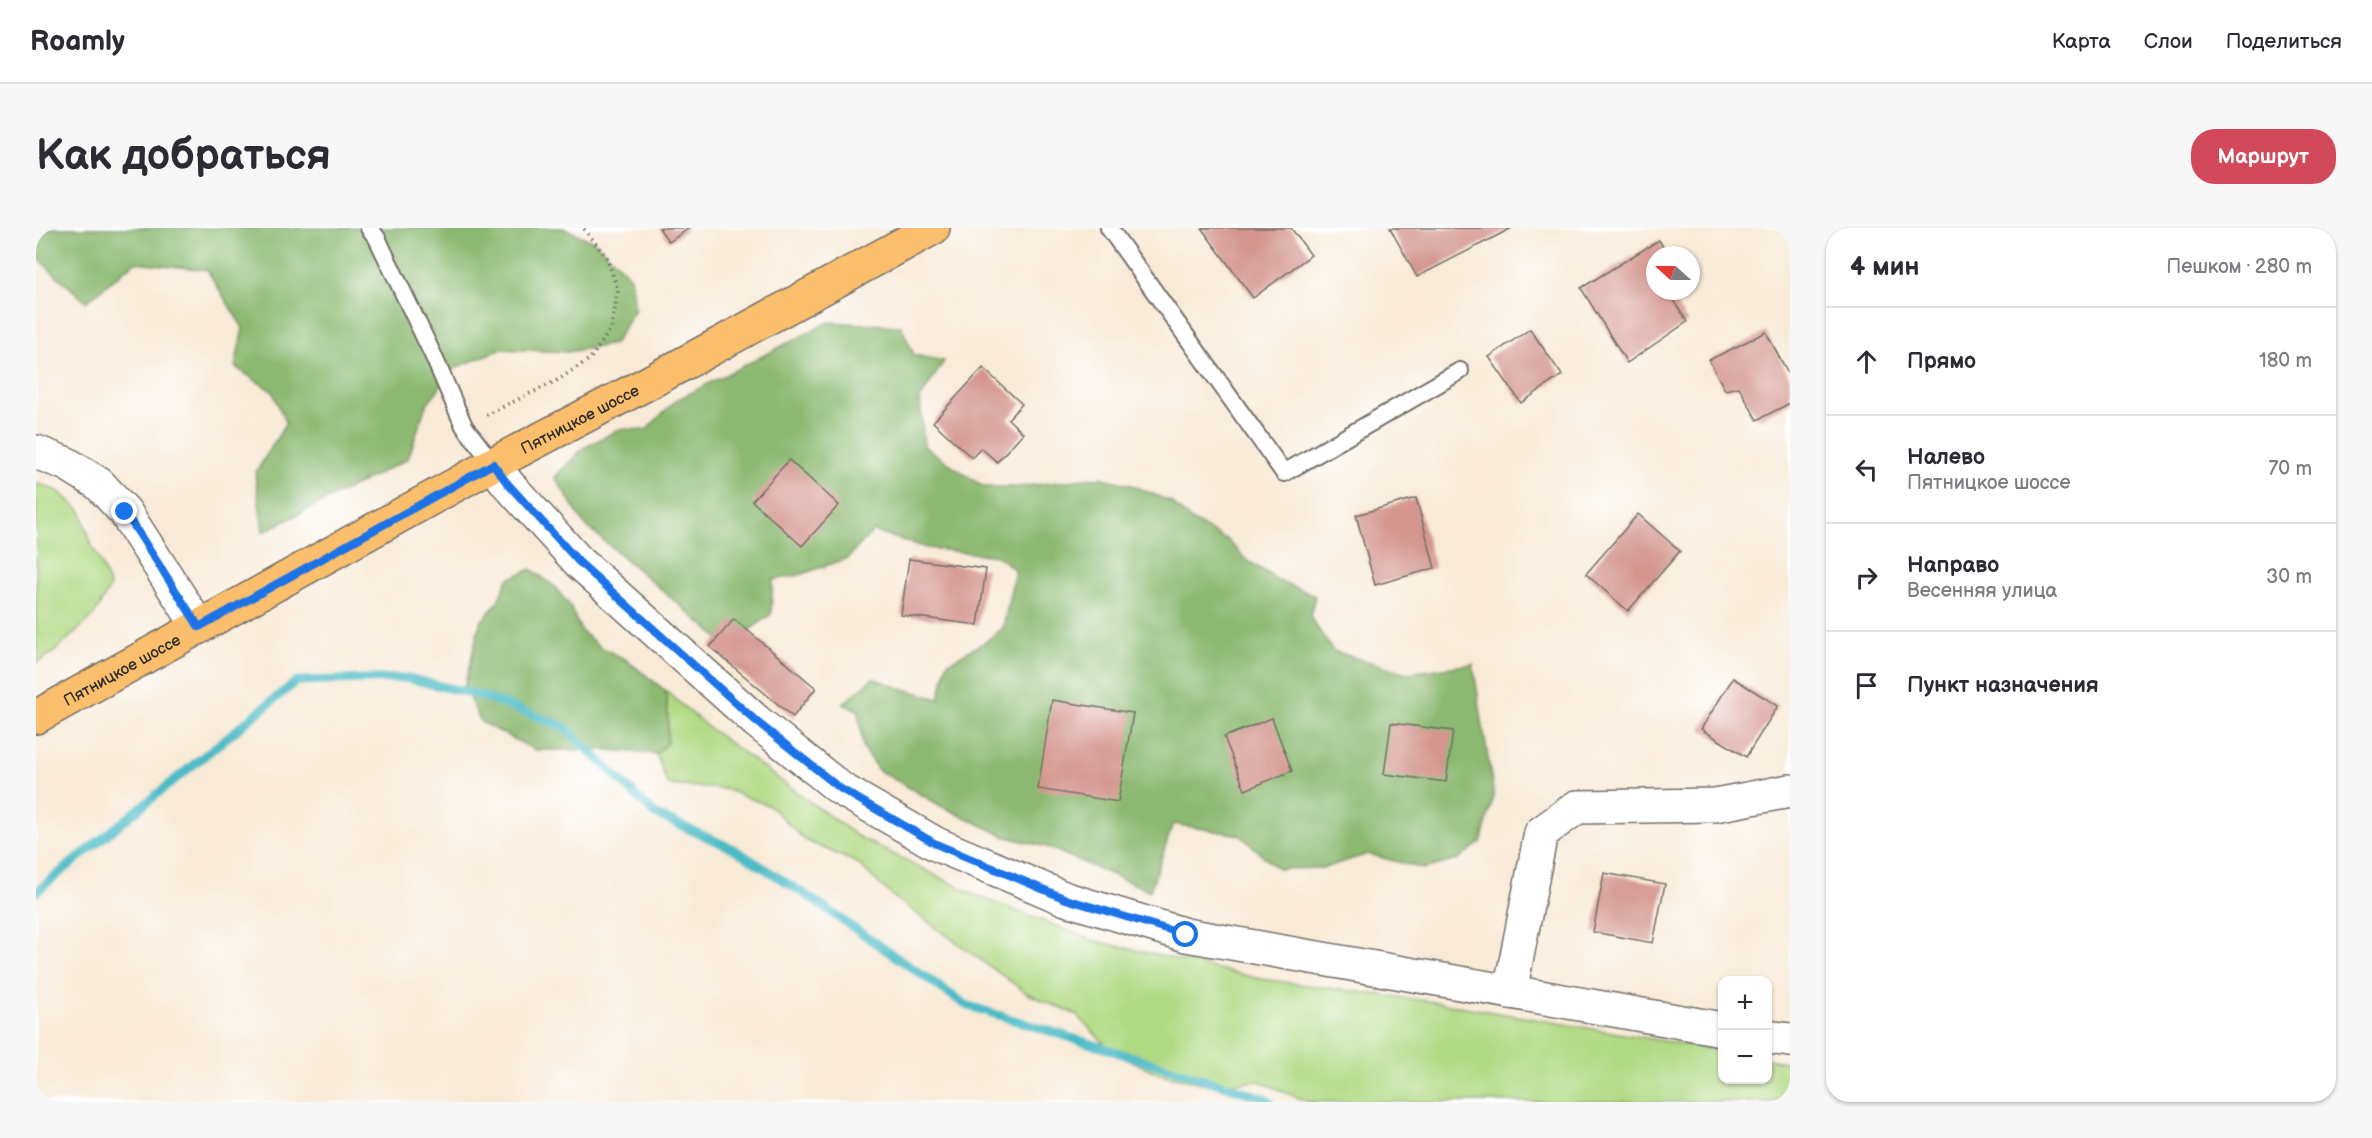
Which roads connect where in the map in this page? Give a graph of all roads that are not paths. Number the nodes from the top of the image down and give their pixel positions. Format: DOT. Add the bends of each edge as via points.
graph roads {
  1 [pos="369,228"];
  2 [pos="933,228"];
  3 [pos="1109,228"];
  4 [pos="1460,371"];
  5 [pos="36,452"];
  6 [pos="493,464"];
  7 [pos="199,627"];
  8 [pos="36,717"];
  9 [pos="1790,791"];
  10 [pos="1510,992"];
  11 [pos="1718,1028"];
  12 [pos="1772,1037"];
  13 [pos="1790,1040"];
  1 -- 6 [label="lane" via="464,426"];
  2 -- 6 [label="main road, Пятницкое шоссе"];
  3 -- 4 [label="lane" via="1284,473"];
  5 -- 7 [label="street" via="68,464 99,484 125,512"];
  6 -- 7 [label="main road, Пятницкое шоссе"];
  6 -- 10 [label="street" via="579,562 756,721 841,789 936,844 1066,899 1186,935"];
  7 -- 8 [label="main road, Пятницкое шоссе"];
  9 -- 10 [label="street" via="1715,805 1577,807 1541,832"];
  10 -- 11 [label="street"];
  12 -- 13 [label="street"];
}
